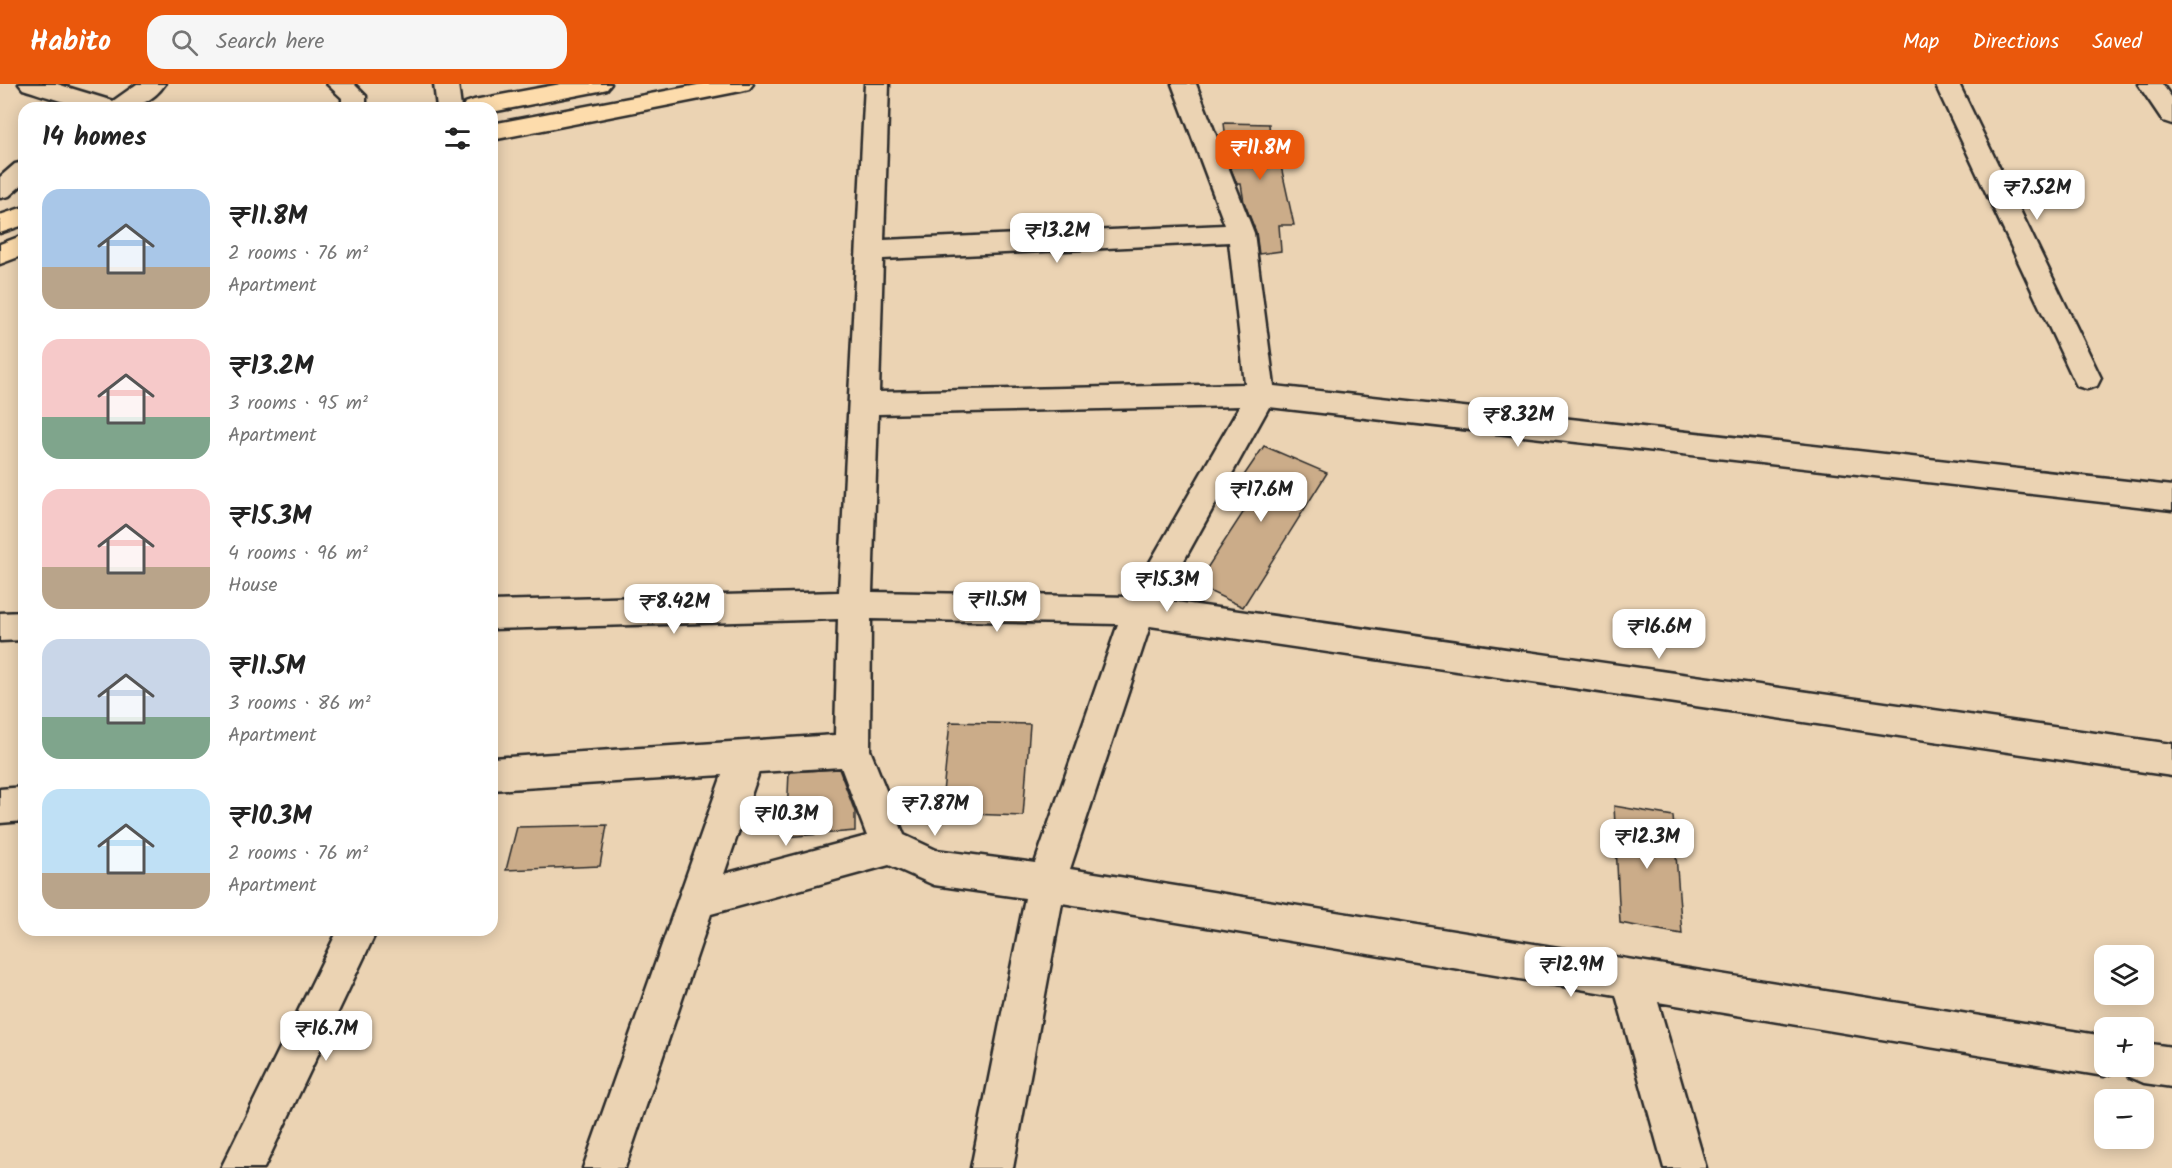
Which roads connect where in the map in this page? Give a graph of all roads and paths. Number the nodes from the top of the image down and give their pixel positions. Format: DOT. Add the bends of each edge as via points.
graph roads {
  1 [pos="31,84"];
  2 [pos="153,84"];
  3 [pos="339,84"];
  4 [pos="446,84"];
  5 [pos="599,84"];
  6 [pos="741,84"];
  7 [pos="877,84"];
  8 [pos="1184,84"];
  9 [pos="1947,84"];
  10 [pos="2150,84"];
  11 [pos="541,89"];
  12 [pos="91,102"];
  13 [pos="127,102"];
  14 [pos="354,102"];
  15 [pos="448,102"];
  16 [pos="495,102"];
  17 [pos="2172,116"];
  18 [pos="498,131"];
  19 [pos="18,176"];
  20 [pos="0,190"];
  21 [pos="18,218"];
  22 [pos="0,224"];
  23 [pos="1241,233"];
  24 [pos="18,247"];
  25 [pos="870,250"];
  26 [pos="0,255"];
  27 [pos="2087,378"];
  28 [pos="1261,395"];
  29 [pos="863,404"];
  30 [pos="2172,498"];
  31 [pos="855,605"];
  32 [pos="1139,611"];
  33 [pos="498,615"];
  34 [pos="18,626"];
  35 [pos="0,627"];
  36 [pos="852,750"];
  37 [pos="747,757"];
  38 [pos="2172,760"];
  39 [pos="498,774"];
  40 [pos="18,804"];
  41 [pos="0,806"];
  42 [pos="890,847"];
  43 [pos="1047,883"];
  44 [pos="697,900"];
  45 [pos="355,936"];
  46 [pos="1631,978"];
  47 [pos="2094,1054"];
  48 [pos="2154,1064"];
  49 [pos="2172,1067"];
  50 [pos="242,1168"];
  51 [pos="604,1168"];
  52 [pos="993,1168"];
  53 [pos="1685,1168"];
  1 -- 12 [label="street"];
  2 -- 13 [label="street"];
  3 -- 14 [label="street" via="354,96"];
  4 -- 15 [label="street"];
  5 -- 11 [label="main road"];
  6 -- 18 [label="main road"];
  7 -- 25 [label="street"];
  8 -- 23 [label="street"];
  9 -- 27 [label="street"];
  10 -- 17 [label="street"];
  11 -- 16 [label="main road"];
  19 -- 20 [label="street"];
  21 -- 22 [label="main road"];
  23 -- 25 [label="street"];
  23 -- 28 [label="street"];
  24 -- 26 [label="main road"];
  25 -- 29 [label="street"];
  28 -- 29 [label="street"];
  28 -- 30 [label="street"];
  28 -- 32 [label="street"];
  29 -- 31 [label="street"];
  31 -- 32 [label="street"];
  31 -- 33 [label="street"];
  31 -- 36 [label="street"];
  32 -- 38 [label="street"];
  32 -- 43 [label="street"];
  34 -- 35 [label="street"];
  36 -- 37 [label="street"];
  36 -- 42 [label="street"];
  37 -- 39 [label="street"];
  37 -- 44 [label="street"];
  40 -- 41 [label="street"];
  42 -- 43 [label="street" via="934,867"];
  42 -- 44 [label="street"];
  43 -- 46 [label="street"];
  43 -- 52 [label="street"];
  44 -- 51 [label="street"];
  45 -- 50 [label="street"];
  46 -- 47 [label="street"];
  46 -- 53 [label="street"];
  48 -- 49 [label="street"];
}
